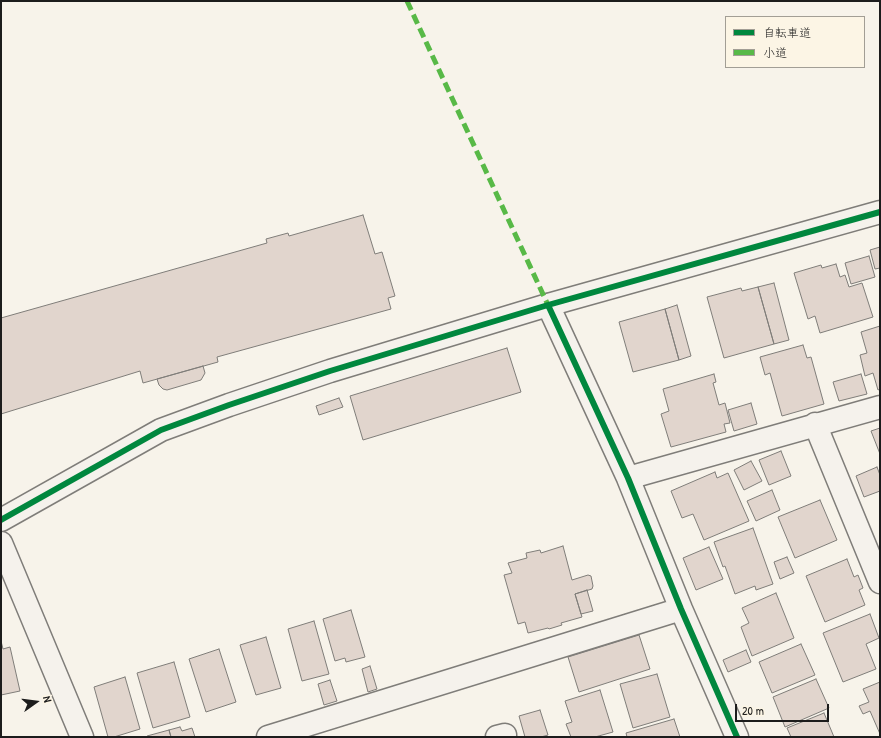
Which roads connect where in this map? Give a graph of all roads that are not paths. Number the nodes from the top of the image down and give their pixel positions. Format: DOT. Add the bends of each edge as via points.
graph roads {
  1 [pos="880,212"];
  2 [pos="548,305"];
  3 [pos="880,407"];
  4 [pos="815,424"];
  5 [pos="628,478"];
  6 [pos="1,520"];
  7 [pos="1,543"];
  8 [pos="5,568"];
  9 [pos="880,582"];
  10 [pos="681,609"];
  11 [pos="82,737"];
  12 [pos="268,737"];
  13 [pos="737,737"];
  1 -- 2 [label="street"];
  2 -- 5 [label="street"];
  2 -- 6 [label="street" via="330,371 161,430"];
  3 -- 4 [label="street"];
  4 -- 5 [label="street"];
  4 -- 9 [label="street"];
  5 -- 10 [label="street"];
  7 -- 8 [label="street"];
  8 -- 11 [label="street"];
  10 -- 12 [label="street"];
  10 -- 13 [label="street"];
}
